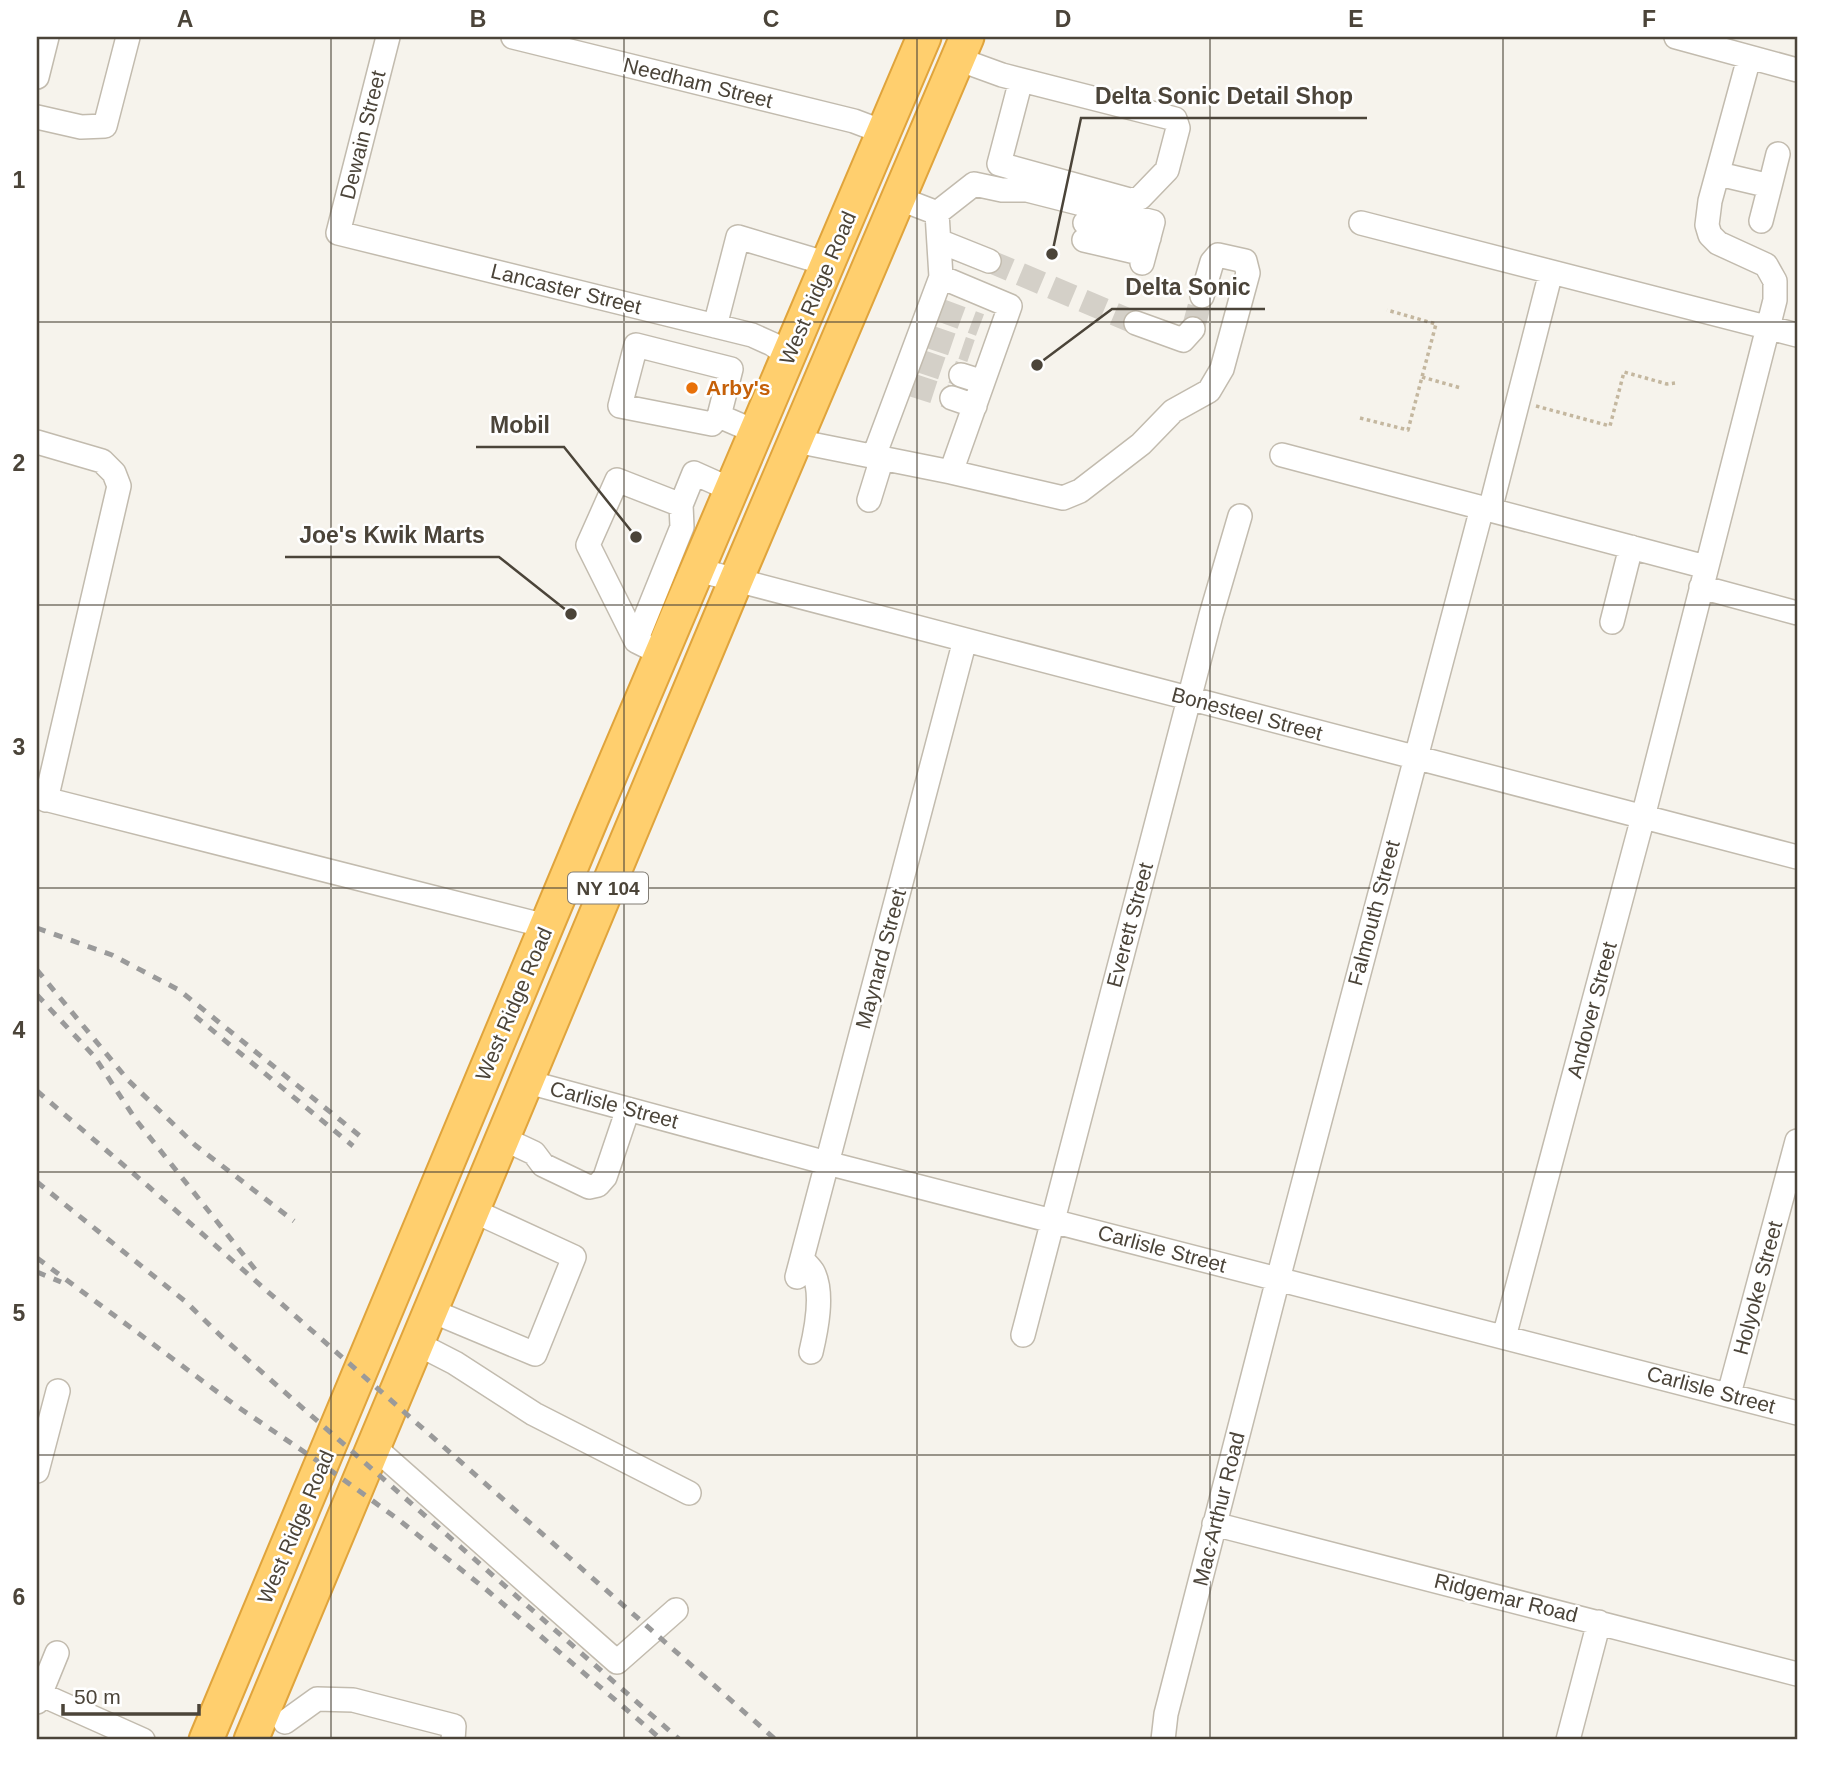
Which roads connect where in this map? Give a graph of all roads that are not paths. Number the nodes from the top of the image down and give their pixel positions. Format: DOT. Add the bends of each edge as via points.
graph roads {
  1 [pos="47,37"];
  2 [pos="128,37"];
  3 [pos="388,37"];
  4 [pos="513,37"];
  5 [pos="924,37"];
  6 [pos="1676,37"];
  7 [pos="962,48"];
  8 [pos="1749,58"];
  9 [pos="1797,70"];
  10 [pos="37,77"];
  11 [pos="1021,80"];
  12 [pos="37,117"];
  13 [pos="883,132"];
  14 [pos="1778,154"];
  15 [pos="1719,174"];
  16 [pos="1770,186"];
  17 [pos="898,198"];
  18 [pos="937,213"];
  19 [pos="1761,221"];
  20 [pos="1361,223"];
  21 [pos="1084,231"];
  22 [pos="338,233"];
  23 [pos="939,241"];
  24 [pos="989,261"];
  25 [pos="828,264"];
  26 [pos="1551,271"];
  27 [pos="941,277"];
  28 [pos="1202,296"];
  29 [pos="674,316"];
  30 [pos="1136,323"];
  31 [pos="715,326"];
  32 [pos="1768,327"];
  33 [pos="1193,329"];
  34 [pos="1797,335"];
  35 [pos="666,352"];
  36 [pos="789,356"];
  37 [pos="961,375"];
  38 [pos="983,383"];
  39 [pos="951,398"];
  40 [pos="975,406"];
  41 [pos="719,416"];
  42 [pos="756,432"];
  43 [pos="796,441"];
  44 [pos="37,442"];
  45 [pos="1282,455"];
  46 [pos="878,457"];
  47 [pos="951,472"];
  48 [pos="732,490"];
  49 [pos="869,500"];
  50 [pos="681,505"];
  51 [pos="1486,509"];
  52 [pos="1240,516"];
  53 [pos="1631,547"];
  54 [pos="698,570"];
  55 [pos="1703,577"];
  56 [pos="736,580"];
  57 [pos="1797,613"];
  58 [pos="1612,622"];
  59 [pos="965,640"];
  60 [pos="649,648"];
  61 [pos="1190,699"];
  62 [pos="1415,757"];
  63 [pos="42,799"];
  64 [pos="1643,817"];
  65 [pos="1797,857"];
  66 [pos="547,926"];
  67 [pos="528,1082"];
  68 [pos="628,1110"];
  69 [pos="504,1139"];
  70 [pos="1797,1141"];
  71 [pos="827,1163"];
  72 [pos="474,1210"];
  73 [pos="1053,1220"];
  74 [pos="1278,1279"];
  75 [pos="432,1311"];
  76 [pos="1023,1335"];
  77 [pos="1504,1337"];
  78 [pos="418,1344"];
  79 [pos="811,1352"];
  80 [pos="58,1391"];
  81 [pos="1729,1394"];
  82 [pos="1797,1413"];
  83 [pos="374,1447"];
  84 [pos="37,1471"];
  85 [pos="689,1493"];
  86 [pos="1214,1524"];
  87 [pos="676,1610"];
  88 [pos="1599,1622"];
  89 [pos="57,1653"];
  90 [pos="1797,1674"];
  91 [pos="38,1698"];
  92 [pos="272,1729"];
  93 [pos="142,1740"];
  94 [pos="206,1740"];
  95 [pos="453,1740"];
  96 [pos="1163,1740"];
  97 [pos="1567,1740"];
  1 -- 10 [label="street"];
  2 -- 12 [label="street" via="105,126 81,127"];
  3 -- 22 [label="street, Dewain Street"];
  4 -- 13 [label="street, Needham Street"];
  5 -- 13 [label="highway, West Ridge Road / NY 104"];
  6 -- 8 [label="street"];
  7 -- 11 [label="street"];
  7 -- 17 [label="highway, West Ridge Road / NY 104"];
  8 -- 9 [label="street"];
  8 -- 15 [label="street"];
  11 -- 11 [label="street" via="1175,120 1178,128 1167,170 1140,198 1130,200 999,164"];
  13 -- 25 [label="highway, West Ridge Road / NY 104"];
  14 -- 16 [label="street"];
  15 -- 16 [label="street"];
  15 -- 32 [label="street, Andover Street" via="1710,201 1710,235 1772,273 1776,291"];
  16 -- 19 [label="street"];
  17 -- 18 [label="street"];
  17 -- 43 [label="highway, West Ridge Road / NY 104"];
  18 -- 21 [label="street" via="974,184 1027,190 1153,222 1145,252"];
  18 -- 23 [label="street"];
  20 -- 26 [label="street"];
  22 -- 29 [label="street, Lancaster Street"];
  23 -- 24 [label="street"];
  23 -- 27 [label="street"];
  25 -- 31 [label="street" via="738,237"];
  25 -- 36 [label="highway, West Ridge Road / NY 104"];
  26 -- 32 [label="street"];
  26 -- 51 [label="street, Falmouth Street"];
  27 -- 38 [label="street" via="1010,306 990,329 981,355"];
  27 -- 46 [label="street" via="935,309"];
  28 -- 47 [label="street" via="1217,255 1245,261 1248,273 1218,378 1209,391 1165,417 1141,444 1080,492 1063,498"];
  29 -- 31 [label="street, Lancaster Street"];
  29 -- 35 [label="street"];
  30 -- 33 [label="street" via="1183,340"];
  31 -- 36 [label="street, Lancaster Street" via="761,339"];
  32 -- 34 [label="street"];
  32 -- 55 [label="street, Andover Street"];
  35 -- 41 [label="street" via="732,369"];
  35 -- 41 [label="street" via="636,345 620,405 712,425"];
  36 -- 42 [label="highway, West Ridge Road / NY 104"];
  37 -- 38 [label="street"];
  38 -- 40 [label="street"];
  39 -- 40 [label="street"];
  40 -- 47 [label="street"];
  41 -- 42 [label="street"];
  42 -- 48 [label="highway, West Ridge Road / NY 104"];
  43 -- 46 [label="street"];
  43 -- 56 [label="highway, West Ridge Road / NY 104"];
  44 -- 63 [label="street" via="102,461 114,472 119,486"];
  45 -- 51 [label="street"];
  46 -- 47 [label="street"];
  46 -- 49 [label="street"];
  48 -- 50 [label="street" via="694,473"];
  48 -- 54 [label="highway, West Ridge Road / NY 104"];
  50 -- 60 [label="street" via="682,527"];
  50 -- 60 [label="street" via="617,480 588,545"];
  51 -- 53 [label="street"];
  51 -- 62 [label="street, Falmouth Street"];
  52 -- 61 [label="street, Everett Street"];
  53 -- 55 [label="street"];
  53 -- 58 [label="street"];
  54 -- 56 [label="street, Bonesteel Street"];
  54 -- 60 [label="highway, West Ridge Road / NY 104"];
  55 -- 57 [label="street"];
  55 -- 64 [label="street, Andover Street"];
  56 -- 59 [label="street, Bonesteel Street"];
  56 -- 67 [label="highway, West Ridge Road / NY 104"];
  59 -- 61 [label="street, Bonesteel Street"];
  59 -- 71 [label="street, Maynard Street"];
  60 -- 66 [label="highway, West Ridge Road / NY 104"];
  61 -- 62 [label="street, Bonesteel Street"];
  61 -- 73 [label="street, Everett Street"];
  62 -- 64 [label="street, Bonesteel Street"];
  62 -- 74 [label="street, Falmouth Street"];
  63 -- 66 [label="street"];
  64 -- 65 [label="street, Bonesteel Street"];
  64 -- 77 [label="street, Andover Street"];
  66 -- 94 [label="highway, West Ridge Road / NY 104"];
  67 -- 68 [label="street, Carlisle Street"];
  67 -- 69 [label="highway, West Ridge Road / NY 104"];
  68 -- 69 [label="street" via="605,1177 598,1185 589,1187 543,1165 534,1153"];
  68 -- 71 [label="street, Carlisle Street"];
  69 -- 72 [label="highway, West Ridge Road / NY 104"];
  70 -- 81 [label="street, Holyoke Street"];
  71 -- 73 [label="street, Carlisle Street"];
  71 -- 79 [label="street, Maynard Street" via="799,1268 814,1273 817,1289 818,1320"];
  72 -- 75 [label="highway, West Ridge Road / NY 104"];
  72 -- 75 [label="street" via="574,1257 536,1354"];
  73 -- 74 [label="street, Carlisle Street"];
  73 -- 76 [label="street, Everett Street"];
  74 -- 77 [label="street, Carlisle Street"];
  74 -- 86 [label="street, Mac Arthur Road"];
  75 -- 78 [label="highway, West Ridge Road / NY 104"];
  77 -- 81 [label="street, Carlisle Street"];
  78 -- 83 [label="highway, West Ridge Road / NY 104"];
  78 -- 85 [label="street" via="534,1414"];
  80 -- 84 [label="street"];
  81 -- 82 [label="street, Carlisle Street"];
  83 -- 87 [label="street" via="617,1662"];
  83 -- 92 [label="highway, West Ridge Road / NY 104"];
  86 -- 88 [label="street, Ridgemar Road"];
  86 -- 96 [label="street, Mac Arthur Road"];
  88 -- 90 [label="street, Ridgemar Road"];
  88 -- 97 [label="street"];
  89 -- 91 [label="street"];
  91 -- 93 [label="street"];
  92 -- 95 [label="street" via="317,1699 353,1700 454,1726"];
}
